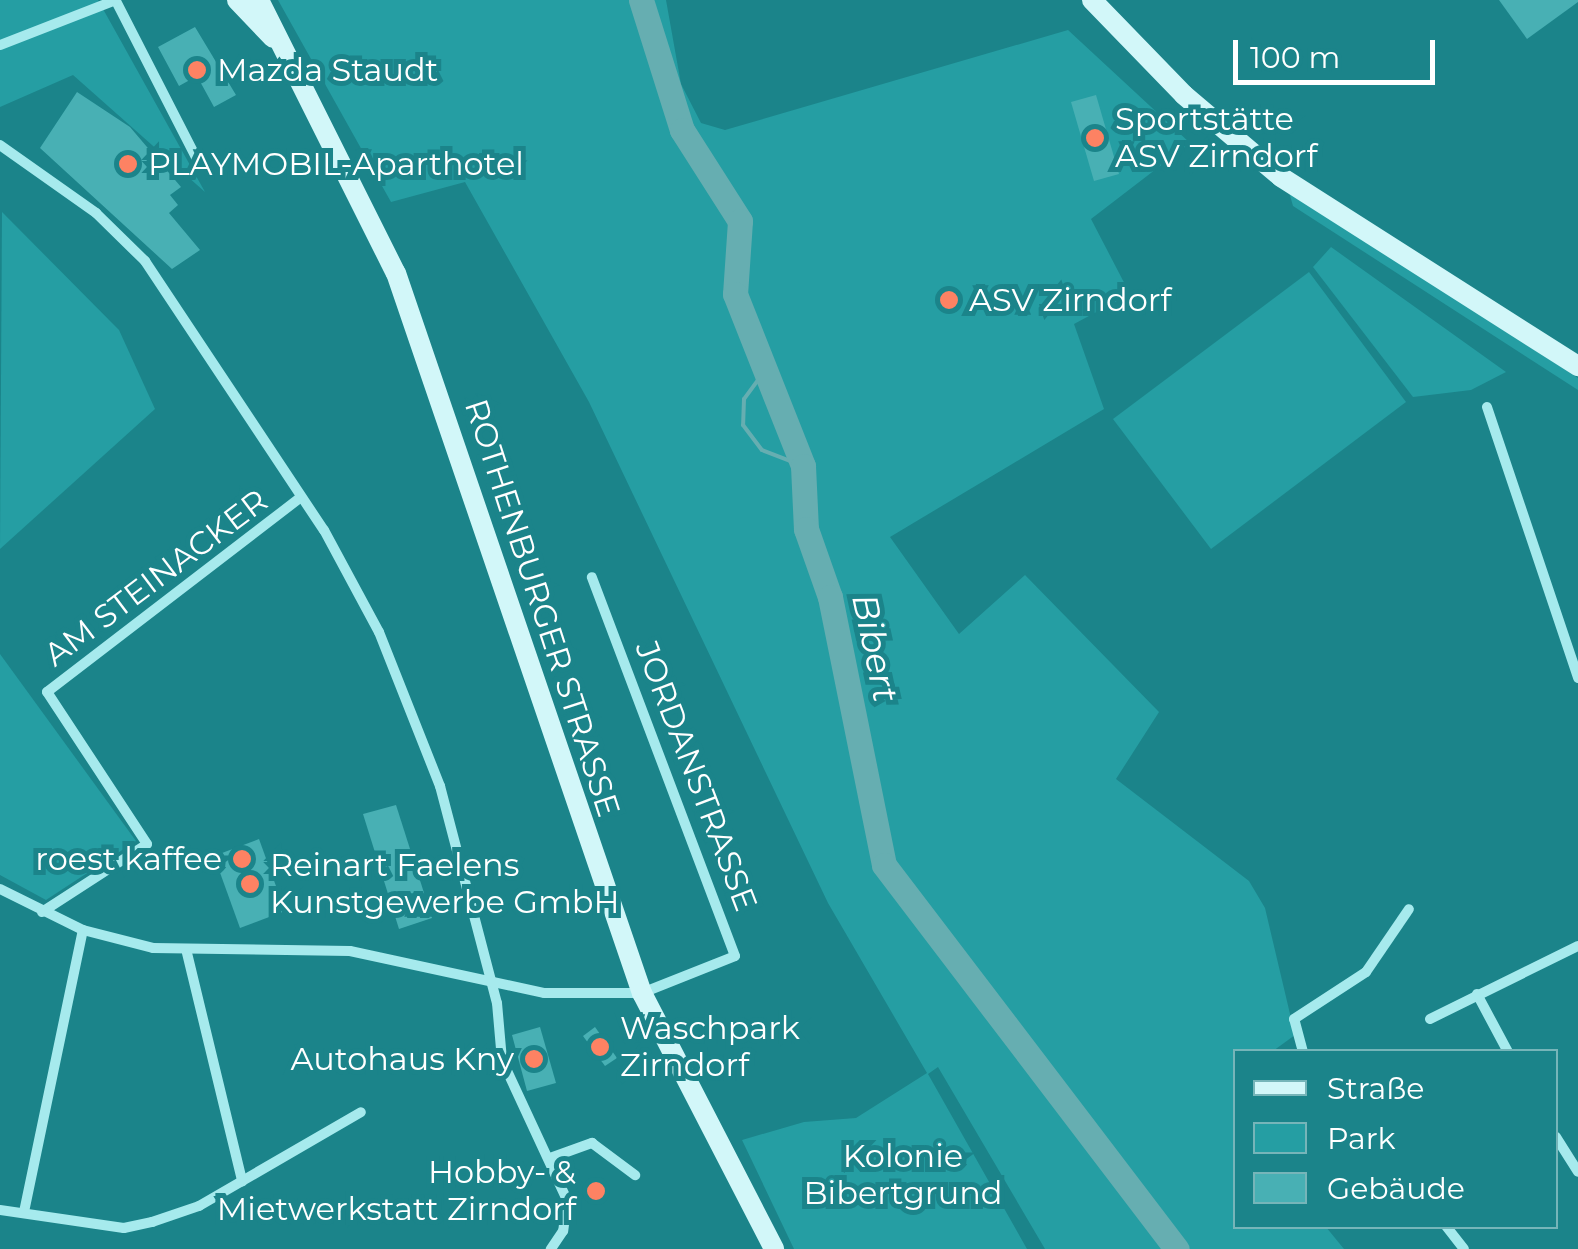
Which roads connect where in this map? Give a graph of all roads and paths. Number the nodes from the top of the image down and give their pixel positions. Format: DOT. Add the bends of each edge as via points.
graph roads {
  1 [pos="237,0"];
  2 [pos="259,0"];
  3 [pos="1092,0"];
  4 [pos="117,2"];
  5 [pos="276,41"];
  6 [pos="0,45"];
  7 [pos="0,145"];
  8 [pos="202,169"];
  9 [pos="1578,366"];
  10 [pos="1487,407"];
  11 [pos="300,498"];
  12 [pos="592,577"];
  13 [pos="1578,678"];
  14 [pos="0,889"];
  15 [pos="1409,909"];
  16 [pos="42,912"];
  17 [pos="83,930"];
  18 [pos="1578,946"];
  19 [pos="187,953"];
  20 [pos="492,985"];
  21 [pos="642,993"];
  22 [pos="1477,994"];
  23 [pos="1430,1020"];
  24 [pos="1302,1049"];
  25 [pos="1506,1049"];
  26 [pos="361,1112"];
  27 [pos="1558,1140"];
  28 [pos="550,1158"];
  29 [pos="1578,1172"];
  30 [pos="635,1176"];
  31 [pos="242,1181"];
  32 [pos="0,1210"];
  33 [pos="24,1212"];
  34 [pos="1448,1229"];
  35 [pos="551,1249"];
  36 [pos="774,1249"];
  37 [pos="1464,1249"];
  1 -- 5 [label="main road, ROTHENBURGER STRASSE"];
  2 -- 5 [label="main road, ROTHENBURGER STRASSE"];
  3 -- 9 [label="main road" via="1184,96 1281,177"];
  4 -- 6 [label="street"];
  4 -- 8 [label="street"];
  5 -- 21 [label="main road, ROTHENBURGER STRASSE" via="332,136 406,299"];
  7 -- 11 [label="street" via="96,213 145,260"];
  10 -- 13 [label="street"];
  11 -- 16 [label="street, AM STEINACKER" via="47,692 147,844"];
  11 -- 20 [label="street" via="379,632 440,786"];
  12 -- 21 [label="street, JORDANSTRASSE" via="735,956"];
  14 -- 16 [label="street"];
  15 -- 24 [label="street" via="1366,972 1294,1019"];
  16 -- 17 [label="street"];
  17 -- 19 [label="street"];
  17 -- 33 [label="street"];
  18 -- 22 [label="street"];
  19 -- 20 [label="street" via="350,951"];
  19 -- 31 [label="street"];
  20 -- 21 [label="street" via="572,996"];
  20 -- 28 [label="street" via="508,1078"];
  21 -- 36 [label="main road, ROTHENBURGER STRASSE"];
  22 -- 23 [label="street"];
  22 -- 25 [label="street"];
  26 -- 31 [label="street"];
  27 -- 29 [label="street"];
  28 -- 30 [label="street" via="592,1143"];
  28 -- 35 [label="street" via="568,1208"];
  31 -- 33 [label="street" via="199,1206 124,1228"];
  32 -- 33 [label="street"];
  34 -- 37 [label="street"];
}
